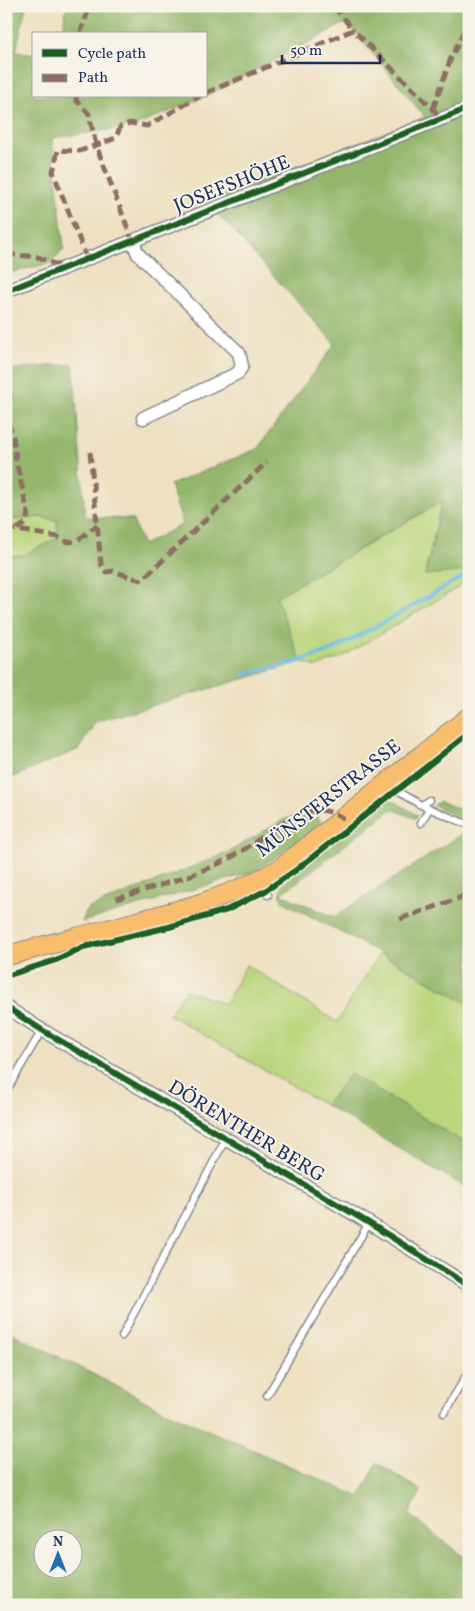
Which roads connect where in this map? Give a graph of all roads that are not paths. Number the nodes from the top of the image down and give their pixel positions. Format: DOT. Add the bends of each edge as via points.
graph roads {
  1 [pos="469,108"];
  2 [pos="133,242"];
  3 [pos="6,291"];
  4 [pos="143,418"];
  5 [pos="469,717"];
  6 [pos="385,785"];
  7 [pos="429,800"];
  8 [pos="421,805"];
  9 [pos="430,809"];
  10 [pos="421,823"];
  11 [pos="469,825"];
  12 [pos="6,956"];
  13 [pos="6,1007"];
  14 [pos="42,1030"];
  15 [pos="6,1092"];
  16 [pos="226,1138"];
  17 [pos="369,1223"];
  18 [pos="469,1286"];
  19 [pos="122,1336"];
  20 [pos="469,1371"];
  21 [pos="267,1396"];
  22 [pos="444,1413"];
  1 -- 2 [label="street, JOSEFSHÖHE"];
  2 -- 3 [label="street, JOSEFSHÖHE"];
  2 -- 4 [label="street" via="138,254 239,353 242,360 238,373"];
  5 -- 6 [label="main road, MÜNSTERSTRASSE"];
  6 -- 8 [label="lane"];
  6 -- 12 [label="main road, MÜNSTERSTRASSE" via="281,868 263,888"];
  7 -- 8 [label="lane"];
  8 -- 9 [label="lane"];
  9 -- 10 [label="lane"];
  9 -- 11 [label="lane"];
  13 -- 14 [label="street, DÖRENTHER BERG"];
  14 -- 15 [label="lane"];
  14 -- 16 [label="street, DÖRENTHER BERG"];
  16 -- 17 [label="street, DÖRENTHER BERG"];
  16 -- 19 [label="lane, DÖRENTHER BERG"];
  17 -- 18 [label="street, DÖRENTHER BERG"];
  17 -- 21 [label="lane"];
  20 -- 22 [label="lane"];
}
